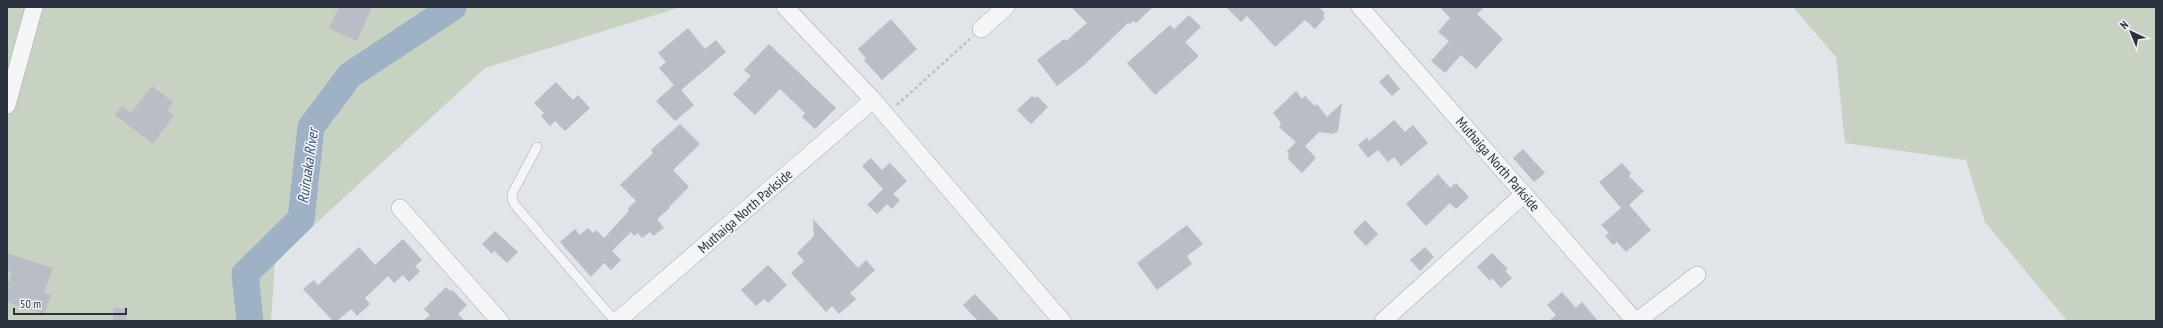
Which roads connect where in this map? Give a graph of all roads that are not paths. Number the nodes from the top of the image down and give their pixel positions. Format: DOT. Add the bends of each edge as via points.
graph roads {
  1 [pos="34,7"];
  2 [pos="785,7"];
  3 [pos="1006,7"];
  4 [pos="1360,7"];
  5 [pos="981,29"];
  6 [pos="874,100"];
  7 [pos="7,105"];
  8 [pos="538,147"];
  9 [pos="1524,194"];
  10 [pos="400,208"];
  11 [pos="1697,275"];
  12 [pos="500,321"];
  13 [pos="616,321"];
  14 [pos="1062,321"];
  15 [pos="1383,321"];
  16 [pos="1636,321"];
  1 -- 7 [label="street"];
  2 -- 6 [label="street"];
  3 -- 5 [label="street"];
  4 -- 9 [label="street, Muthaiga North Parkside"];
  6 -- 13 [label="street, Muthaiga North Parkside"];
  6 -- 14 [label="street"];
  8 -- 13 [label="lane" via="513,192 515,205"];
  9 -- 15 [label="street"];
  9 -- 16 [label="street, Muthaiga North Parkside"];
  10 -- 12 [label="street"];
  11 -- 16 [label="street"];
}
